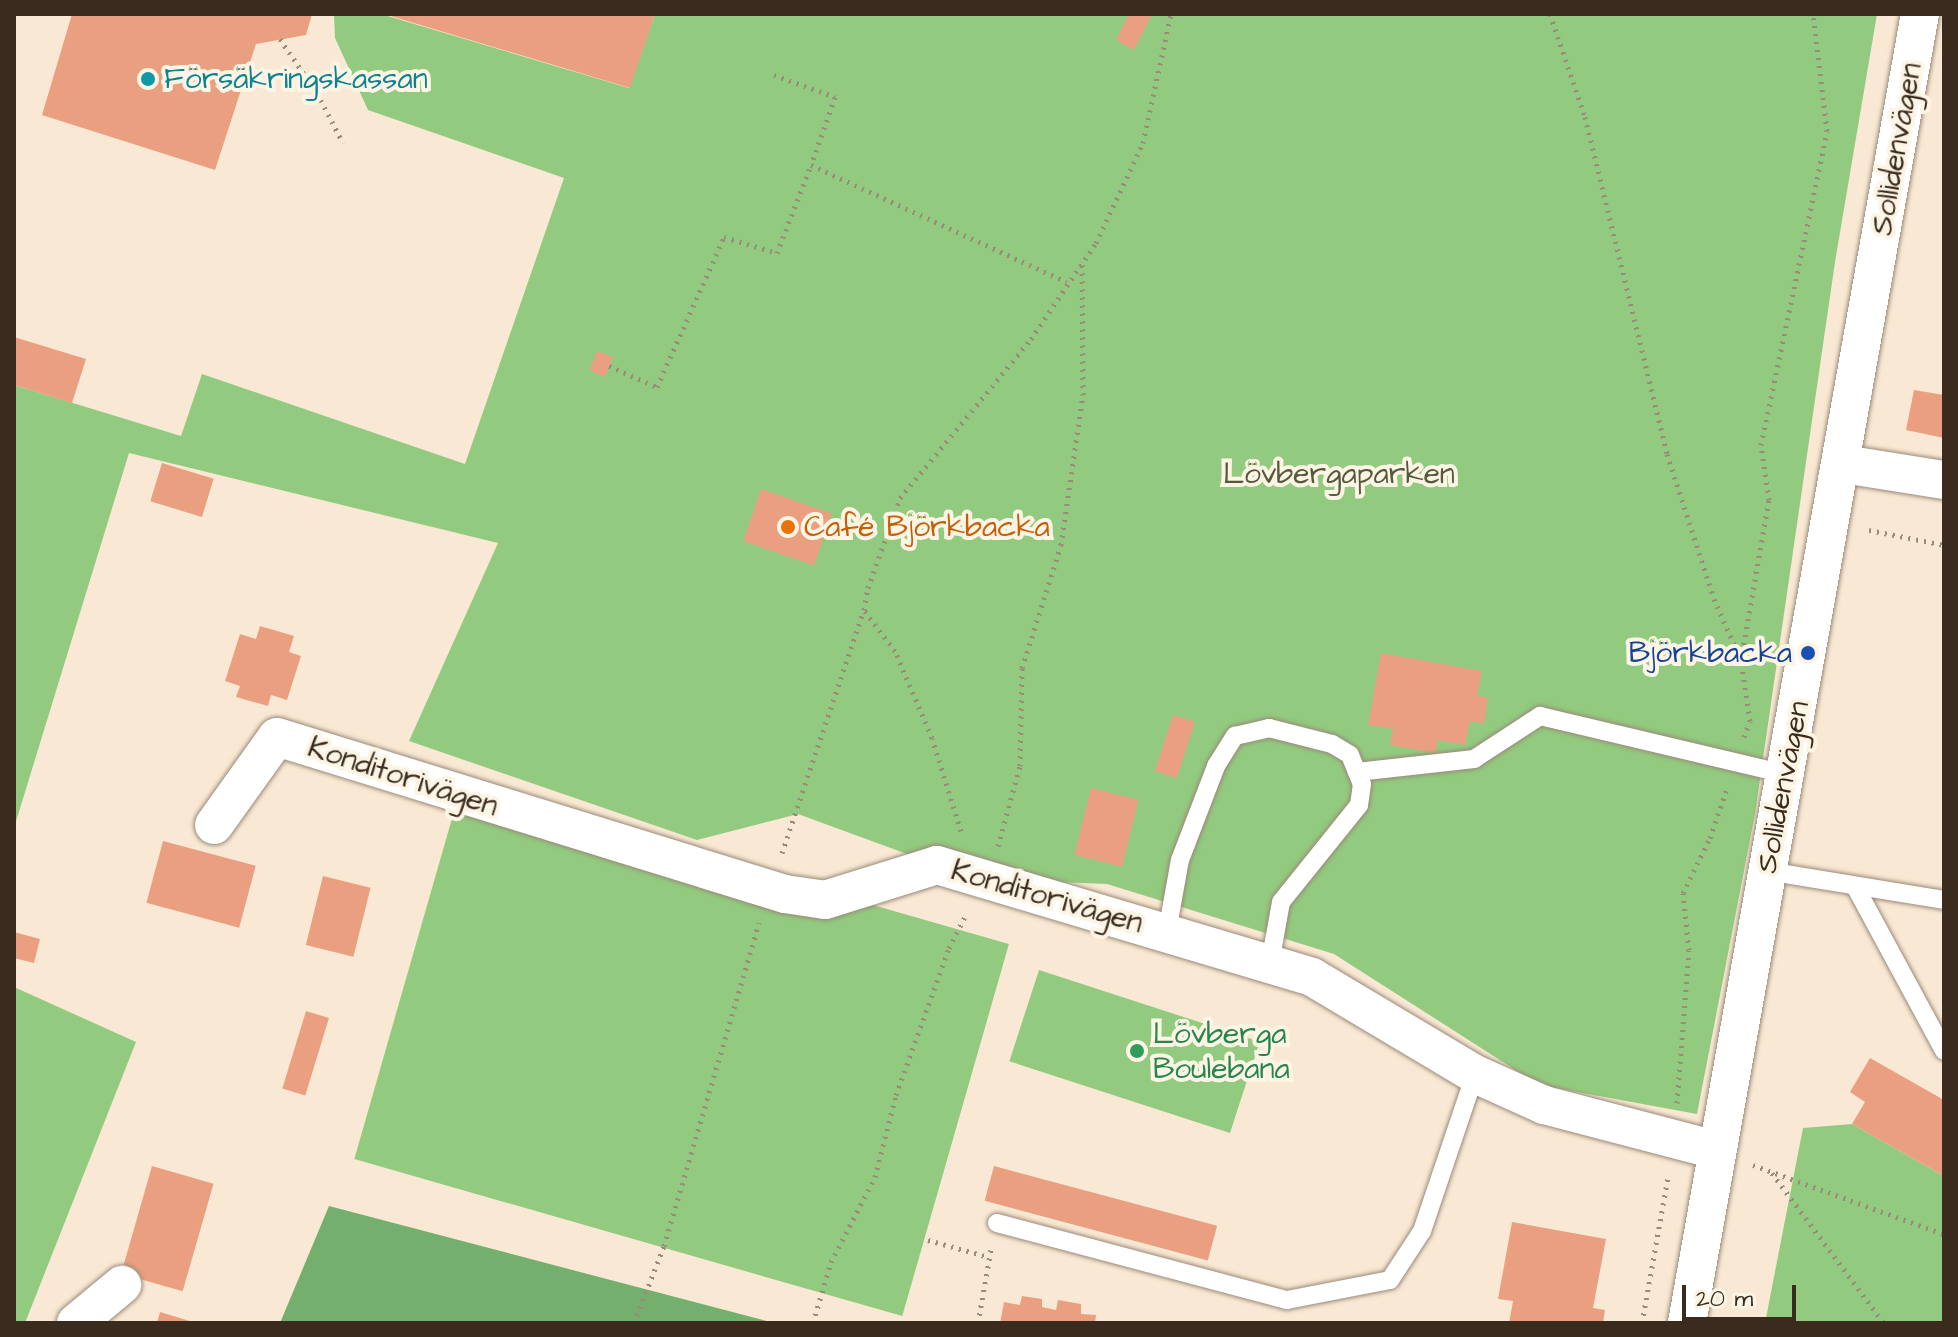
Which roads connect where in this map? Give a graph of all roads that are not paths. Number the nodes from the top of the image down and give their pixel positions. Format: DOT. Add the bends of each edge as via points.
graph roads {
  1 [pos="1920,14"];
  2 [pos="1843,464"];
  3 [pos="1944,480"];
  4 [pos="1357,772"];
  5 [pos="1786,774"];
  6 [pos="214,825"];
  7 [pos="1767,871"];
  8 [pos="1856,888"];
  9 [pos="1944,900"];
  10 [pos="1167,932"];
  11 [pos="1270,963"];
  12 [pos="1944,1051"];
  13 [pos="1475,1074"];
  14 [pos="1716,1150"];
  15 [pos="997,1223"];
  16 [pos="122,1285"];
  17 [pos="76,1323"];
  18 [pos="1687,1323"];
  1 -- 2 [label="street, Sollidenvägen"];
  2 -- 3 [label="street"];
  2 -- 5 [label="street, Sollidenvägen"];
  4 -- 5 [label="lane" via="1474,759 1540,716"];
  4 -- 10 [label="lane" via="1350,755 1332,744 1269,728 1235,736 1216,766 1180,860"];
  4 -- 11 [label="lane" via="1362,784 1359,805 1281,902"];
  5 -- 7 [label="street, Sollidenvägen"];
  6 -- 10 [label="street, Konditorivägen" via="277,737 769,889 825,900 937,865 987,873"];
  7 -- 8 [label="lane"];
  7 -- 14 [label="street, Sollidenvägen"];
  8 -- 9 [label="lane"];
  8 -- 12 [label="lane"];
  10 -- 11 [label="street, Konditorivägen"];
  11 -- 13 [label="street, Konditorivägen" via="1312,977"];
  13 -- 14 [label="street, Konditorivägen" via="1544,1105"];
  13 -- 15 [label="lane" via="1422,1231 1390,1280 1287,1300"];
  14 -- 18 [label="street, Sollidenvägen"];
  16 -- 17 [label="street"];
}
